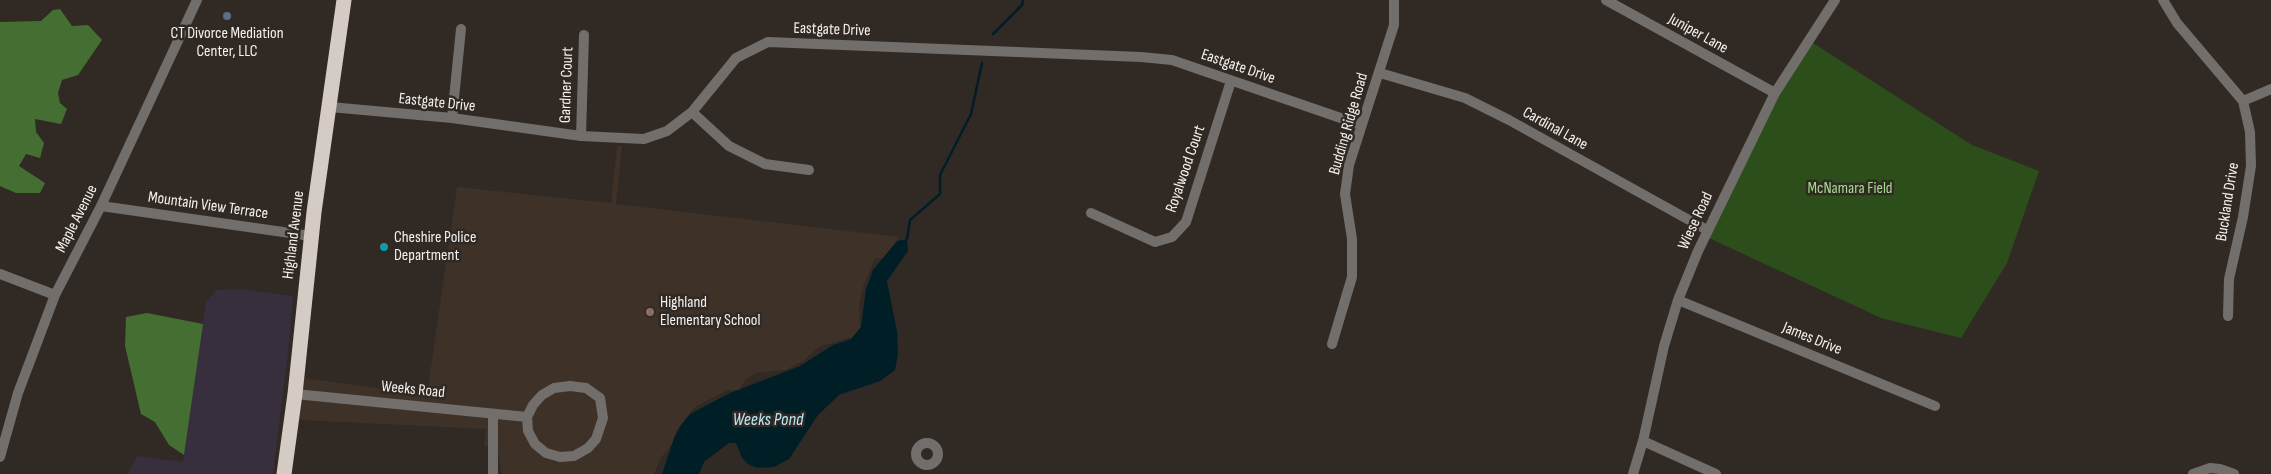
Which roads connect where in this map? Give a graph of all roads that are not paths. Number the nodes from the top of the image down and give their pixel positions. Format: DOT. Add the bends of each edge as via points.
graph roads {
  1 [pos="197,0"];
  2 [pos="344,0"];
  3 [pos="1394,0"];
  4 [pos="1606,0"];
  5 [pos="1835,0"];
  6 [pos="2163,0"];
  7 [pos="462,29"];
  8 [pos="584,35"];
  9 [pos="1380,73"];
  10 [pos="1231,81"];
  11 [pos="2271,89"];
  12 [pos="1775,93"];
  13 [pos="2243,100"];
  14 [pos="330,108"];
  15 [pos="692,112"];
  16 [pos="452,118"];
  17 [pos="1361,125"];
  18 [pos="580,136"];
  19 [pos="809,170"];
  20 [pos="101,206"];
  21 [pos="1091,214"];
  22 [pos="1707,230"];
  23 [pos="311,236"];
  24 [pos="0,274"];
  25 [pos="55,295"];
  26 [pos="1678,300"];
  27 [pos="2228,316"];
  28 [pos="1332,344"];
  29 [pos="295,394"];
  30 [pos="1935,406"];
  31 [pos="493,414"];
  32 [pos="527,417"];
  33 [pos="1643,441"];
  34 [pos="0,457"];
  35 [pos="284,474"];
  36 [pos="494,474"];
  37 [pos="1633,474"];
  38 [pos="1716,474"];
  39 [pos="2193,474"];
  40 [pos="2234,474"];
  1 -- 20 [label="street, Maple Avenue"];
  2 -- 14 [label="highway, Highland Avenue"];
  3 -- 9 [label="street, Budding Ridge Road" via="1394,25"];
  4 -- 12 [label="street, Juniper Lane"];
  5 -- 12 [label="street, Wiese Road"];
  6 -- 13 [label="street, Buckland Drive" via="2177,23"];
  7 -- 16 [label="street"];
  8 -- 18 [label="street, Gardner Court"];
  9 -- 17 [label="street, Budding Ridge Road"];
  9 -- 22 [label="street, Cardinal Lane" via="1465,98"];
  10 -- 15 [label="street, Eastgate Drive" via="1172,60 1141,57 768,42 736,58"];
  10 -- 17 [label="street, Eastgate Drive"];
  10 -- 21 [label="street, Royalwood Court" via="1186,222 1172,237 1154,242"];
  11 -- 13 [label="street"];
  12 -- 22 [label="street, Wiese Road"];
  13 -- 27 [label="street, Buckland Drive" via="2250,132 2251,166 2228,279"];
  14 -- 16 [label="street, Eastgate Drive"];
  14 -- 23 [label="highway, Highland Avenue"];
  15 -- 18 [label="street, Eastgate Drive" via="668,131 644,139"];
  15 -- 19 [label="street" via="736,150 765,164"];
  16 -- 18 [label="street, Eastgate Drive"];
  17 -- 28 [label="street, Budding Ridge Road" via="1349,165 1345,194 1352,239 1352,277"];
  20 -- 23 [label="street, Mountain View Terrace"];
  20 -- 25 [label="street, Maple Avenue"];
  22 -- 26 [label="street, Wiese Road"];
  23 -- 29 [label="highway, Highland Avenue"];
  24 -- 25 [label="street"];
  25 -- 34 [label="street, Maple Avenue" via="18,393"];
  26 -- 30 [label="street, James Drive"];
  26 -- 33 [label="street, Wiese Road" via="1664,346"];
  29 -- 31 [label="street, Weeks Road"];
  29 -- 35 [label="highway, Highland Avenue"];
  31 -- 32 [label="street, Weeks Road"];
  31 -- 36 [label="street"];
  32 -- 32 [label="street" via="528,431 535,444 546,453 574,456 596,439 602,418 600,398 586,388 554,388 532,405"];
  33 -- 37 [label="street, Wiese Road"];
  33 -- 38 [label="street"];
  39 -- 40 [label="street" via="2210,468"];
}
